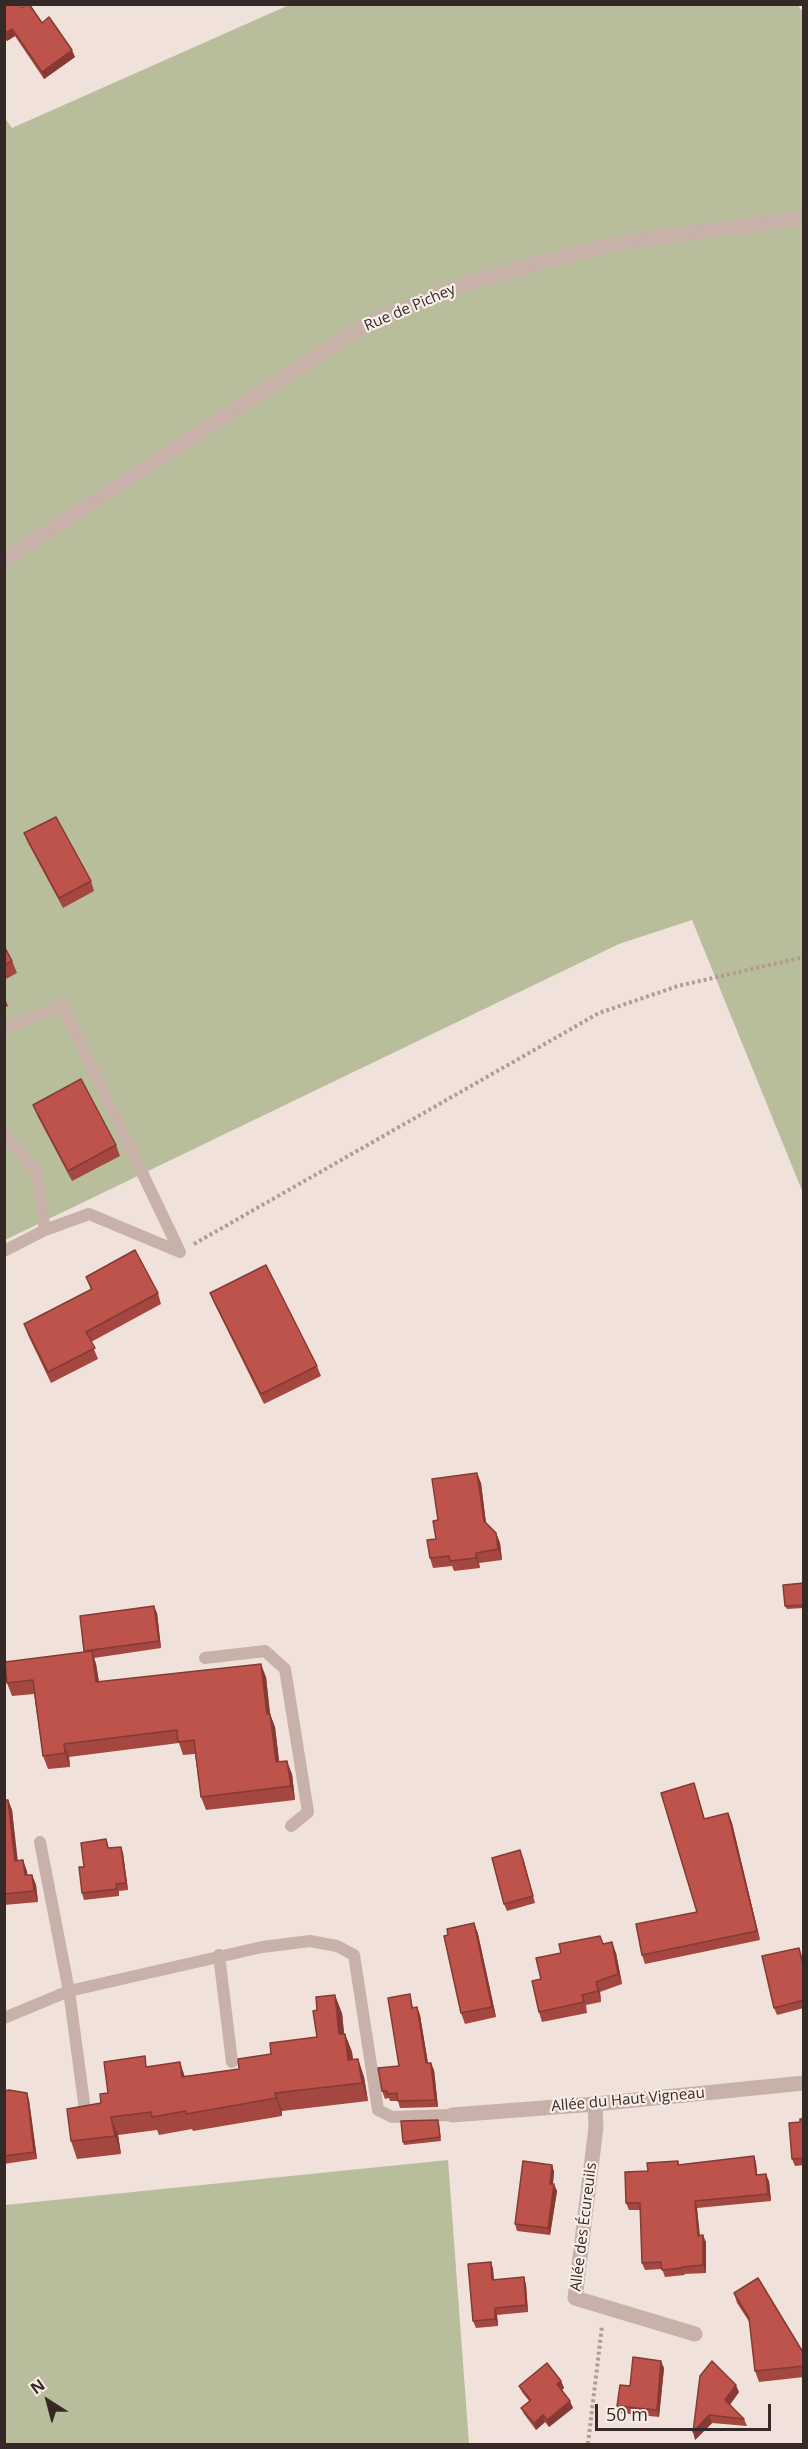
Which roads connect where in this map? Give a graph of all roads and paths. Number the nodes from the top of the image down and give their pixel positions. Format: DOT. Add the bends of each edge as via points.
graph roads {
  1 [pos="804,218"];
  2 [pos="4,560"];
  3 [pos="804,957"];
  4 [pos="4,1029"];
  5 [pos="4,1134"];
  6 [pos="45,1230"];
  7 [pos="4,1251"];
  8 [pos="180,1252"];
  9 [pos="205,1658"];
  10 [pos="291,1826"];
  11 [pos="40,1842"];
  12 [pos="219,1955"];
  13 [pos="69,1991"];
  14 [pos="4,2018"];
  15 [pos="232,2062"];
  16 [pos="804,2083"];
  17 [pos="595,2104"];
  18 [pos="85,2110"];
  19 [pos="452,2115"];
  20 [pos="605,2307"];
  21 [pos="694,2334"];
  22 [pos="588,2445"];
  1 -- 2 [label="street, Rue de Pichey" via="630,241 554,259 468,283 369,322"];
  3 -- 8 [label="path" via="678,986 599,1013"];
  4 -- 8 [label="lane" via="62,1005"];
  5 -- 6 [label="lane" via="36,1171"];
  6 -- 7 [label="lane"];
  6 -- 8 [label="lane" via="89,1214"];
  9 -- 10 [label="lane" via="265,1651 285,1669 308,1812"];
  11 -- 13 [label="lane"];
  12 -- 13 [label="lane"];
  12 -- 15 [label="lane"];
  12 -- 19 [label="lane" via="310,1941 337,1946 354,1955 378,2110 392,2118"];
  13 -- 14 [label="lane"];
  13 -- 18 [label="lane"];
  16 -- 17 [label="street, Allée du Haut Vigneau"];
  17 -- 19 [label="street, Allée du Haut Vigneau"];
  17 -- 20 [label="street, Allée des Écureuils" via="596,2127 575,2298"];
  20 -- 21 [label="street, Allée des Écureuils"];
  20 -- 22 [label="path"];
}
